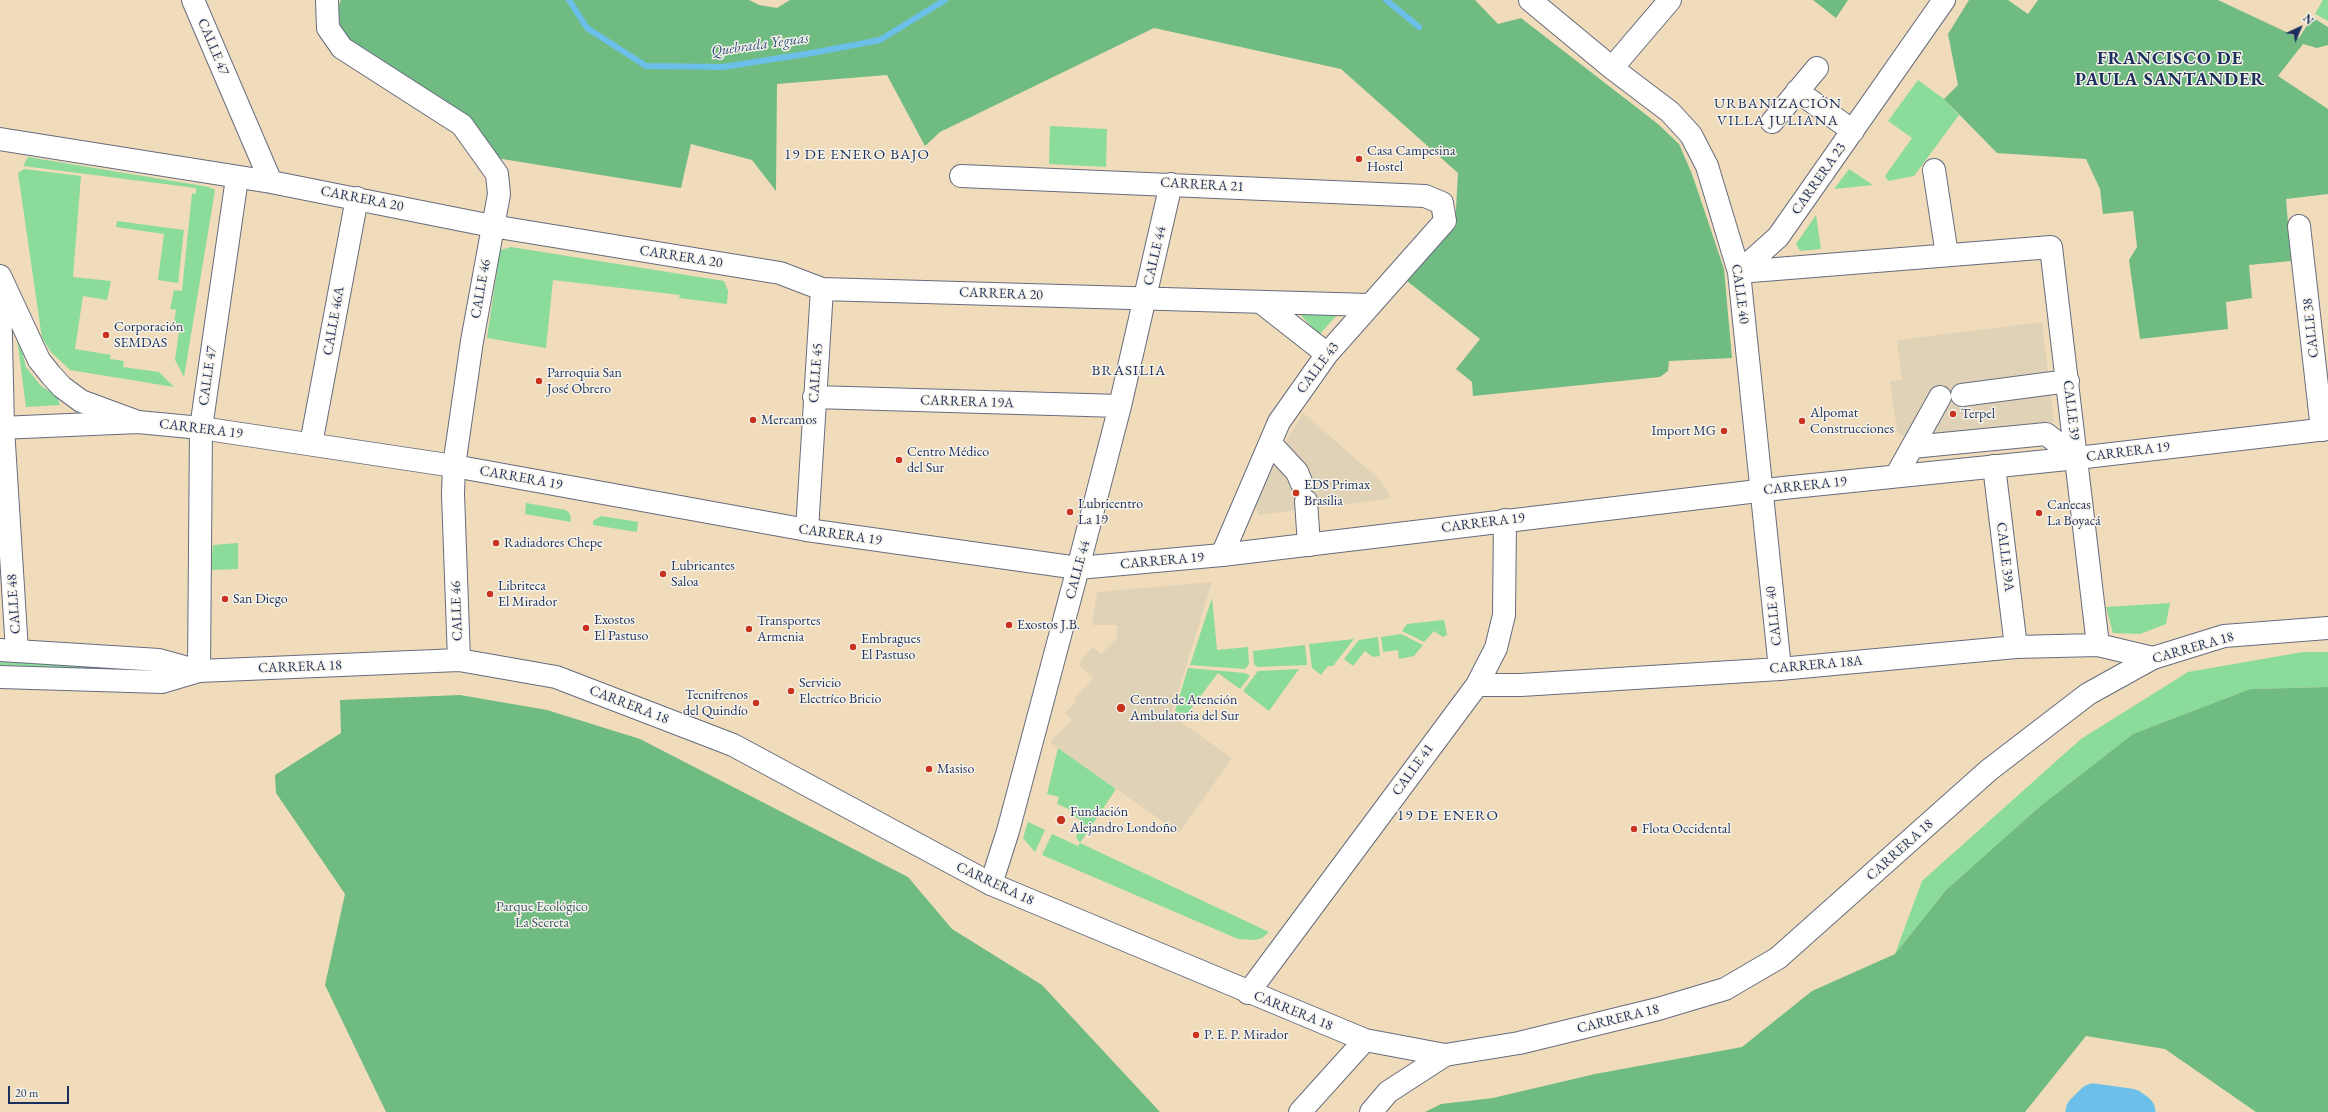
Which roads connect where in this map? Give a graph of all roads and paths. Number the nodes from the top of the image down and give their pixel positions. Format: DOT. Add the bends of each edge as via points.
graph roads {
  1 [pos="193,0"];
  2 [pos="327,0"];
  3 [pos="1530,0"];
  4 [pos="1670,0"];
  5 [pos="1944,0"];
  6 [pos="1612,68"];
  7 [pos="1817,68"];
  8 [pos="1797,91"];
  9 [pos="1772,122"];
  10 [pos="1853,131"];
  11 [pos="0,139"];
  12 [pos="1934,170"];
  13 [pos="961,176"];
  14 [pos="237,178"];
  15 [pos="271,182"];
  16 [pos="1171,184"];
  17 [pos="357,198"];
  18 [pos="1442,203"];
  19 [pos="492,226"];
  20 [pos="2299,226"];
  21 [pos="1947,256"];
  22 [pos="1739,272"];
  23 [pos="0,276"];
  24 [pos="822,289"];
  25 [pos="0,294"];
  26 [pos="1146,298"];
  27 [pos="1262,303"];
  28 [pos="1368,305"];
  29 [pos="1327,354"];
  30 [pos="2068,381"];
  31 [pos="1962,395"];
  32 [pos="814,397"];
  33 [pos="1940,397"];
  34 [pos="1120,406"];
  35 [pos="138,422"];
  36 [pos="1,428"];
  37 [pos="201,428"];
  38 [pos="2325,429"];
  39 [pos="1270,443"];
  40 [pos="311,444"];
  41 [pos="1912,447"];
  42 [pos="2077,458"];
  43 [pos="454,466"];
  44 [pos="1994,466"];
  45 [pos="1896,476"];
  46 [pos="1761,491"];
  47 [pos="1505,520"];
  48 [pos="807,530"];
  49 [pos="1309,545"];
  50 [pos="1222,556"];
  51 [pos="1078,568"];
  52 [pos="2328,628"];
  53 [pos="2098,644"];
  54 [pos="2016,648"];
  55 [pos="9,651"];
  56 [pos="2153,658"];
  57 [pos="459,660"];
  58 [pos="1780,669"];
  59 [pos="199,671"];
  60 [pos="0,677"];
  61 [pos="1477,685"];
  62 [pos="991,884"];
  63 [pos="1248,993"];
  64 [pos="1364,1040"];
  65 [pos="1445,1055"];
  66 [pos="1300,1112"];
  67 [pos="1371,1112"];
  1 -- 15 [label="street, CALLE 47"];
  2 -- 19 [label="street, CALLE 46" via="328,28 342,48 462,125 477,144 497,174 499,194"];
  3 -- 6 [label="street, CALLE 40"];
  4 -- 6 [label="street"];
  5 -- 10 [label="street, CARRERA 23"];
  6 -- 22 [label="street, CALLE 40" via="1670,112 1691,135 1706,166"];
  7 -- 8 [label="street"];
  8 -- 9 [label="street"];
  8 -- 10 [label="street"];
  10 -- 22 [label="street, CARRERA 23" via="1778,237"];
  11 -- 14 [label="street, CARRERA 20"];
  12 -- 21 [label="street"];
  13 -- 16 [label="street, CARRERA 21"];
  14 -- 15 [label="street, CARRERA 20"];
  14 -- 37 [label="street, CALLE 47"];
  15 -- 17 [label="street, CARRERA 20"];
  16 -- 18 [label="street, CARRERA 21" via="1425,196"];
  16 -- 26 [label="street, CALLE 44"];
  17 -- 19 [label="street, CARRERA 20"];
  17 -- 40 [label="street, CALLE 46A"];
  18 -- 28 [label="street, CALLE 43" via="1445,221"];
  19 -- 24 [label="street, CARRERA 20" via="780,273"];
  19 -- 43 [label="street, CALLE 46"];
  20 -- 38 [label="street, CALLE 38"];
  21 -- 22 [label="street"];
  21 -- 30 [label="street, CALLE 39" via="2051,247"];
  22 -- 46 [label="street, CALLE 40"];
  23 -- 35 [label="street" via="39,360 51,375 81,401"];
  24 -- 26 [label="street, CARRERA 20"];
  24 -- 32 [label="street, CALLE 45"];
  25 -- 36 [label="street, CALLE 48"];
  26 -- 27 [label="street, CARRERA 20"];
  26 -- 34 [label="street, CALLE 44"];
  27 -- 28 [label="street, CARRERA 20"];
  27 -- 29 [label="street"];
  28 -- 29 [label="street, CALLE 43"];
  29 -- 39 [label="street, CALLE 43" via="1279,422"];
  30 -- 31 [label="street"];
  30 -- 42 [label="street, CALLE 39"];
  32 -- 34 [label="street, CARRERA 19A"];
  32 -- 48 [label="street, CALLE 45"];
  33 -- 41 [label="street"];
  34 -- 51 [label="street, CALLE 44"];
  35 -- 36 [label="street, CARRERA 19"];
  35 -- 37 [label="street, CARRERA 19"];
  36 -- 55 [label="street, CALLE 48"];
  37 -- 40 [label="street, CARRERA 19"];
  37 -- 59 [label="street, CALLE 47"];
  38 -- 42 [label="street, CARRERA 19"];
  39 -- 49 [label="street" via="1297,472 1304,493"];
  39 -- 50 [label="street, CALLE 43"];
  40 -- 43 [label="street, CARRERA 19"];
  41 -- 42 [label="street" via="2046,434"];
  41 -- 45 [label="street"];
  42 -- 44 [label="street, CARRERA 19"];
  42 -- 53 [label="street, CALLE 39"];
  43 -- 48 [label="street, CARRERA 19"];
  43 -- 57 [label="street, CALLE 46"];
  44 -- 45 [label="street, CARRERA 19"];
  44 -- 54 [label="street, CALLE 39A"];
  45 -- 46 [label="street, CARRERA 19"];
  46 -- 47 [label="street, CARRERA 19"];
  46 -- 58 [label="street, CALLE 40"];
  47 -- 49 [label="street, CARRERA 19"];
  47 -- 61 [label="street, CALLE 41" via="1504,615 1496,648"];
  48 -- 51 [label="street, CARRERA 19"];
  49 -- 50 [label="street, CARRERA 19"];
  50 -- 51 [label="street, CARRERA 19"];
  51 -- 62 [label="street, CALLE 44" via="1008,831"];
  52 -- 56 [label="street, CARRERA 18" via="2224,636"];
  53 -- 54 [label="street, CARRERA 18A"];
  53 -- 56 [label="street, CARRERA 18A"];
  54 -- 58 [label="street, CARRERA 18A"];
  55 -- 59 [label="street, CARRERA 18" via="159,660"];
  56 -- 65 [label="street, CARRERA 18" via="2088,694 2002,760 1778,958 1725,989 1658,1009 1519,1043"];
  57 -- 59 [label="street, CARRERA 18"];
  57 -- 62 [label="street, CARRERA 18" via="556,677 733,745"];
  58 -- 61 [label="street, CARRERA 18A" via="1522,685"];
  59 -- 60 [label="street, CARRERA 18" via="162,682"];
  61 -- 63 [label="street, CALLE 41"];
  62 -- 63 [label="street, CARRERA 18"];
  63 -- 64 [label="street, CARRERA 18"];
  64 -- 65 [label="street, CARRERA 18"];
  64 -- 66 [label="street"];
  65 -- 67 [label="street" via="1388,1092"];
}
